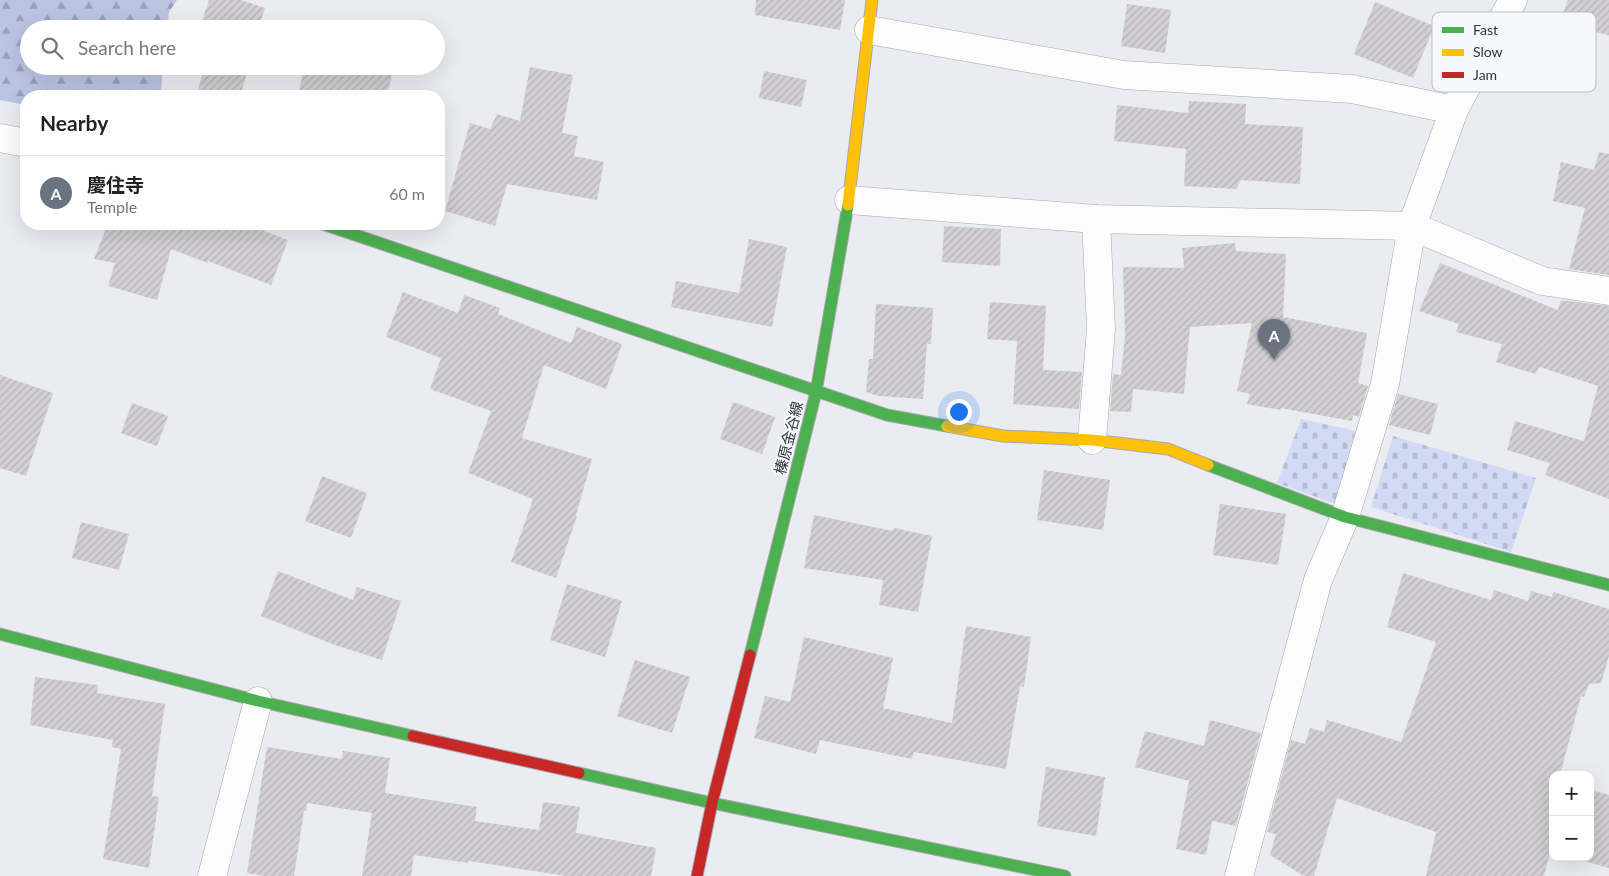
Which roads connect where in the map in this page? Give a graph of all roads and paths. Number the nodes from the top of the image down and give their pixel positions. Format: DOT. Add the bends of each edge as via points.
graph roads {
  1 [pos="872,0"];
  2 [pos="1513,0"];
  3 [pos="1507,12"];
  4 [pos="868,30"];
  5 [pos="1464,92"];
  6 [pos="1454,110"];
  7 [pos="0,138"];
  8 [pos="20,142"];
  9 [pos="849,200"];
  10 [pos="1096,219"];
  11 [pos="1412,226"];
  12 [pos="341,230"];
  13 [pos="1609,291"];
  14 [pos="816,392"];
  15 [pos="1092,440"];
  16 [pos="1344,517"];
  17 [pos="1609,585"];
  18 [pos="0,634"];
  19 [pos="258,701"];
  20 [pos="712,803"];
  21 [pos="212,876"];
  22 [pos="697,876"];
  23 [pos="1065,876"];
  24 [pos="1239,876"];
  1 -- 4 [label="street, 榛原金谷線"];
  2 -- 3 [label="street"];
  4 -- 6 [label="street" via="1124,75 1352,89"];
  4 -- 9 [label="street, 榛原金谷線"];
  5 -- 6 [label="street"];
  6 -- 11 [label="street"];
  7 -- 8 [label="street"];
  9 -- 10 [label="street"];
  9 -- 14 [label="street, 榛原金谷線"];
  10 -- 11 [label="street"];
  10 -- 15 [label="street" via="1101,328"];
  11 -- 13 [label="street" via="1542,281"];
  11 -- 16 [label="street" via="1385,384"];
  12 -- 14 [label="street"];
  14 -- 15 [label="street" via="887,414 1003,436"];
  14 -- 20 [label="street, 榛原金谷線"];
  15 -- 16 [label="street" via="1168,449"];
  16 -- 17 [label="street"];
  16 -- 24 [label="street" via="1318,580"];
  18 -- 19 [label="street"];
  19 -- 20 [label="street"];
  19 -- 21 [label="street"];
  20 -- 22 [label="street, 榛原金谷線"];
  20 -- 23 [label="street"];
}
